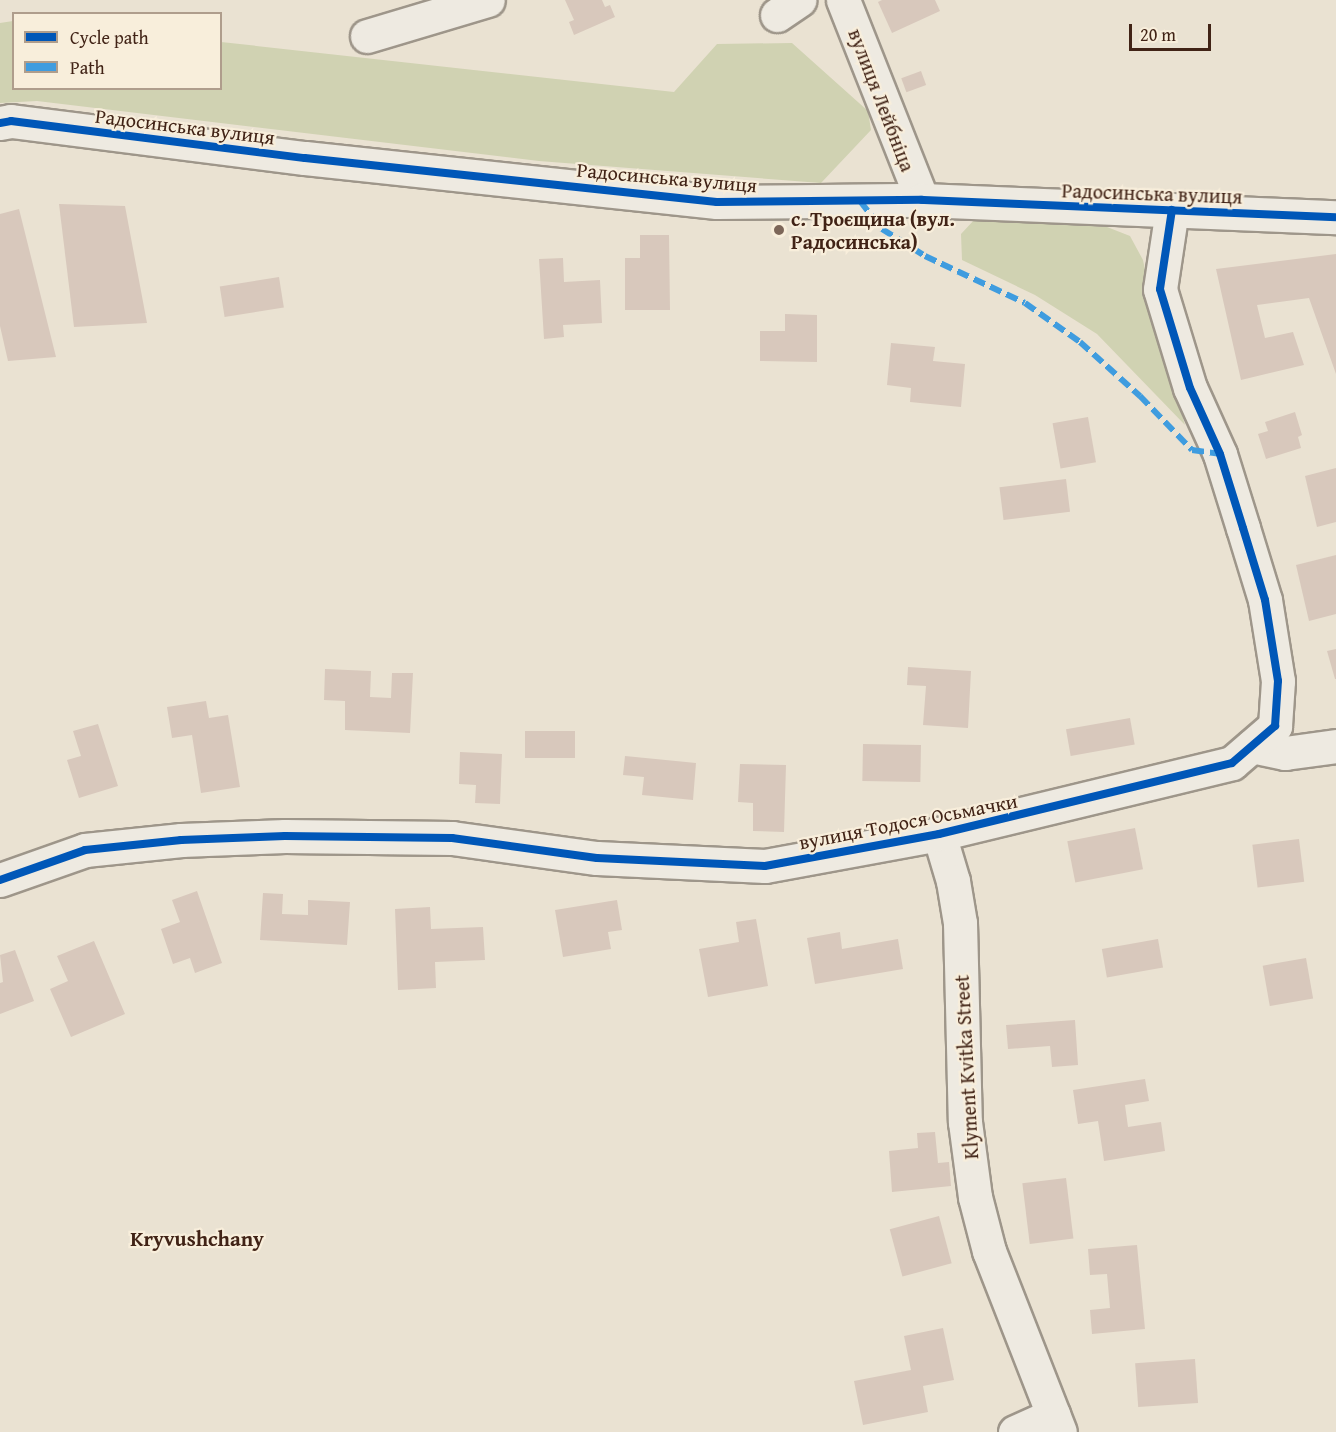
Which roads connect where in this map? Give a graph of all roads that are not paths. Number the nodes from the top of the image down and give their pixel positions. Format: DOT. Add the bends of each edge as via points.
graph roads {
  1 [pos="488,0"];
  2 [pos="843,0"];
  3 [pos="366,36"];
  4 [pos="0,123"];
  5 [pos="922,200"];
  6 [pos="1172,210"];
  7 [pos="1336,217"];
  8 [pos="1252,746"];
  9 [pos="1336,746"];
  10 [pos="939,834"];
  11 [pos="0,880"];
  12 [pos="1057,1423"];
  13 [pos="1015,1432"];
  1 -- 3 [label="street"];
  2 -- 5 [label="street, вулиця Лейбніца"];
  4 -- 5 [label="street, Радосинська вулиця" via="11,121 306,158 717,202"];
  5 -- 6 [label="street, Радосинська вулиця"];
  6 -- 7 [label="street, Радосинська вулиця"];
  6 -- 8 [label="street, вулиця Тодося Осьмачки" via="1160,289 1190,388 1220,454 1243,528 1264,600 1278,681 1275,726"];
  8 -- 9 [label="street" via="1285,753"];
  8 -- 10 [label="street, вулиця Тодося Осьмачки" via="1232,763"];
  10 -- 11 [label="street, вулиця Тодося Осьмачки" via="765,866 597,858 453,838 285,836 181,840 85,850"];
  10 -- 12 [label="street, Klyment Kvitka Street" via="954,881 960,923 965,1122 975,1197 989,1251"];
  12 -- 13 [label="street"];
}
